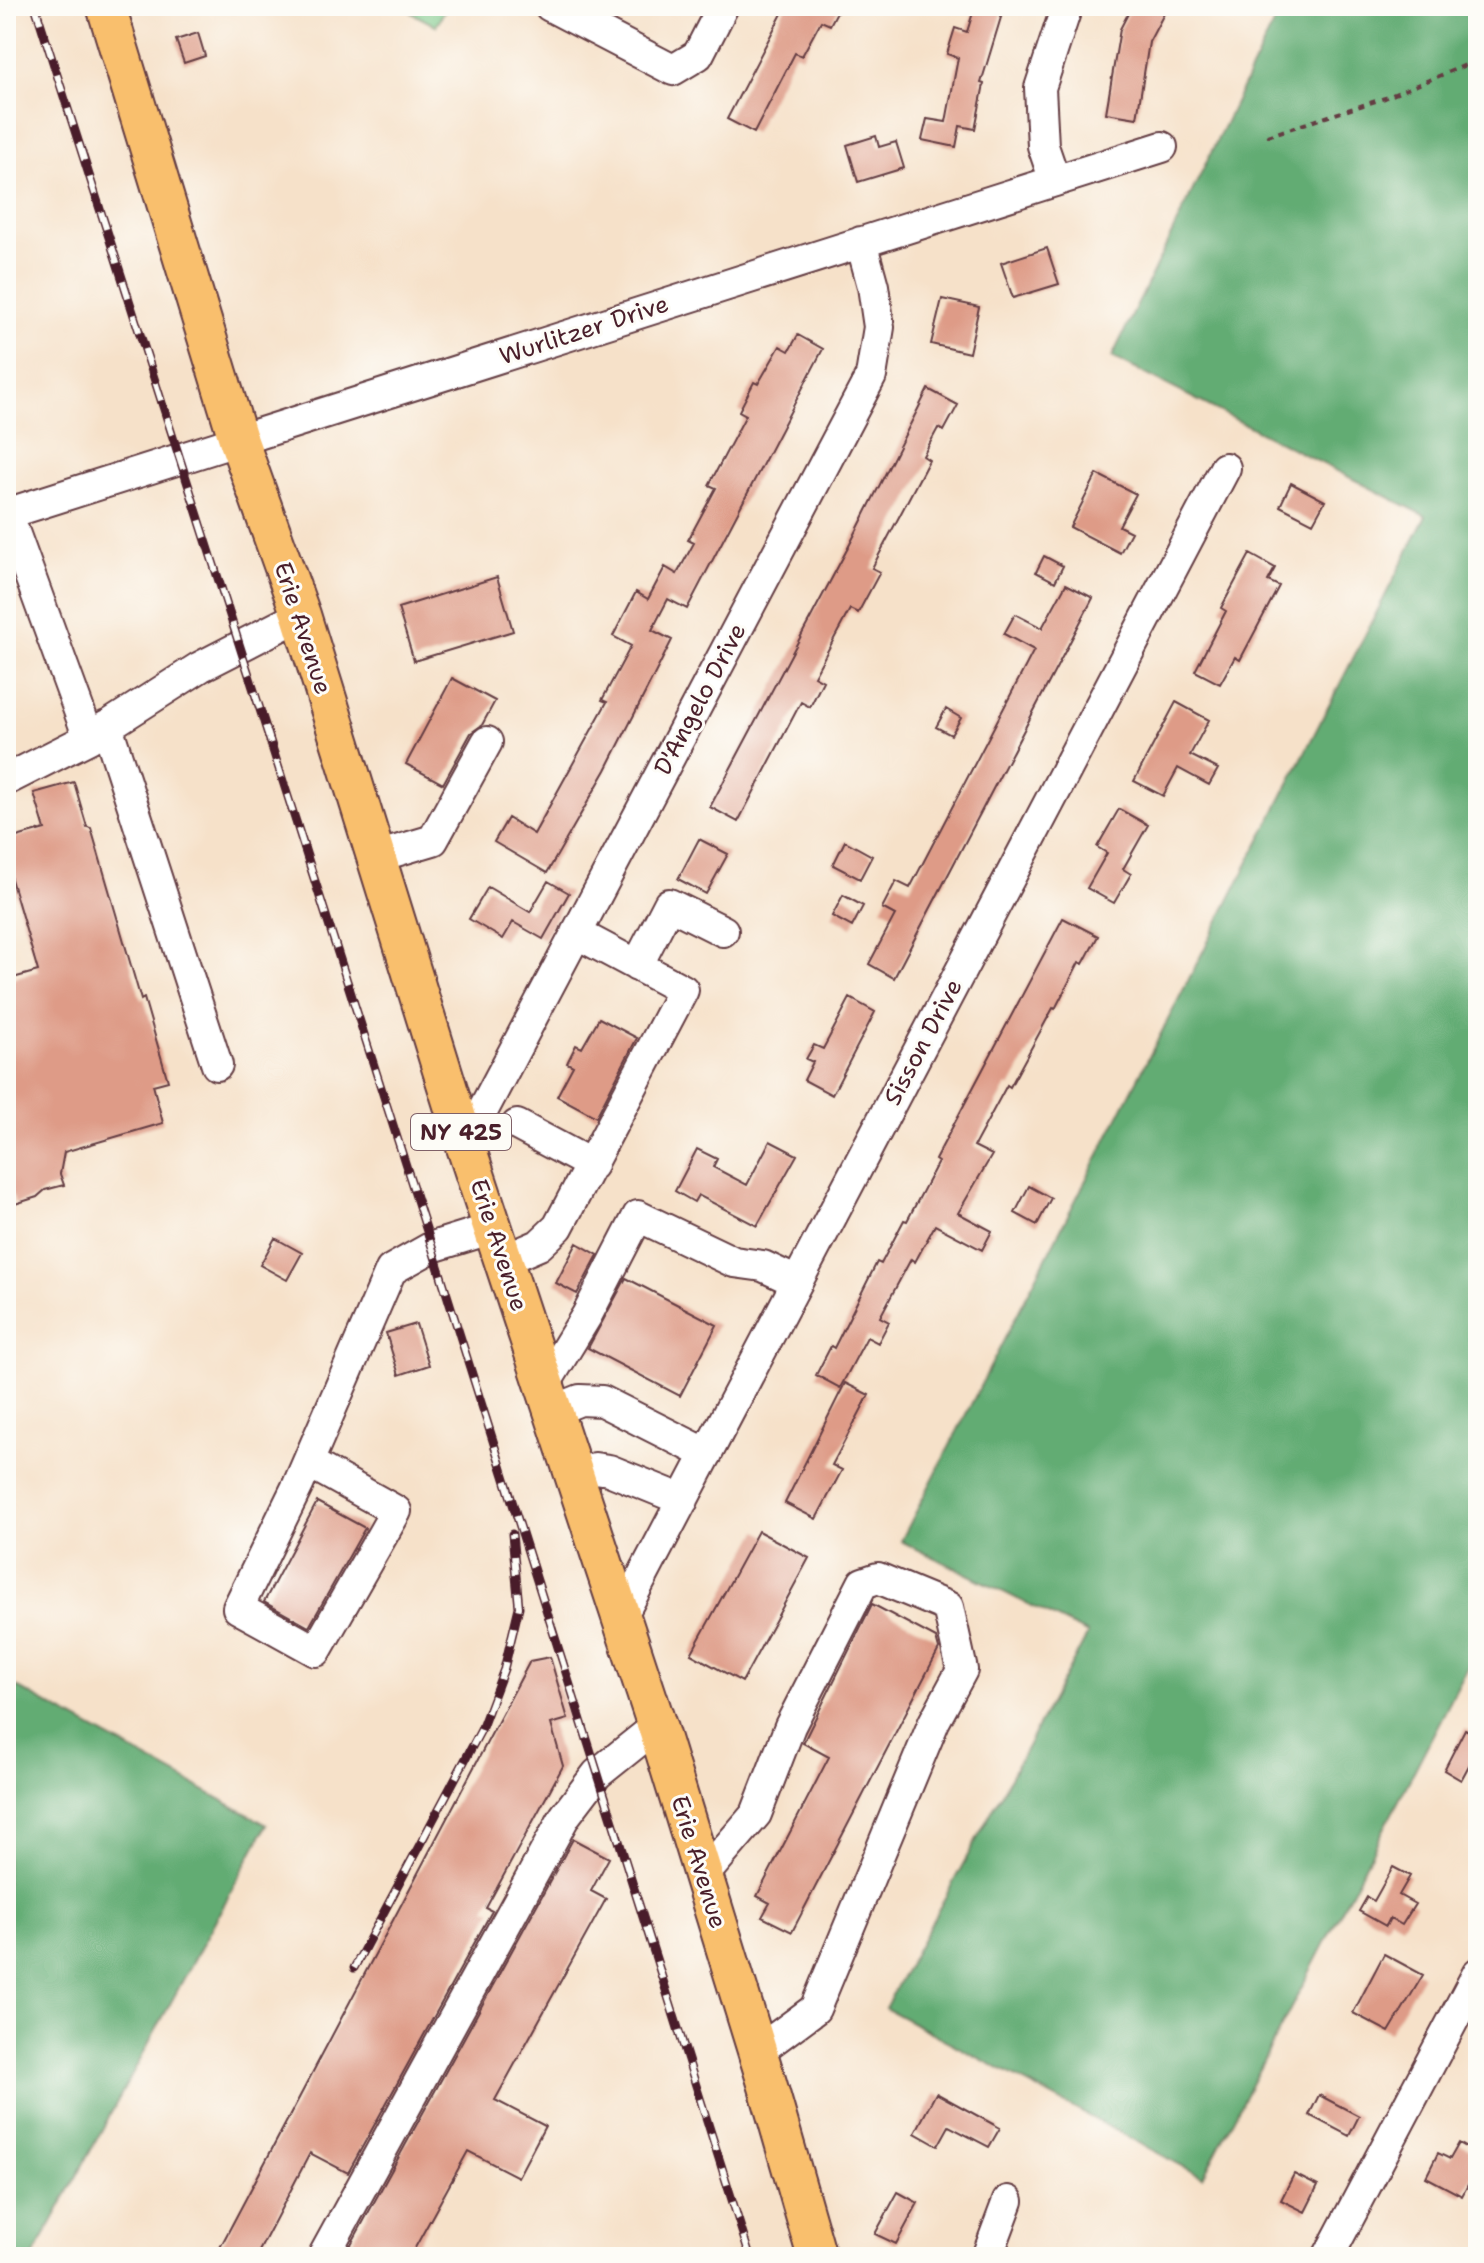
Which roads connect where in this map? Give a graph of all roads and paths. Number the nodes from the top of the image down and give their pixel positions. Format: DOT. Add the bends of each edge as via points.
graph roads {
  1 [pos="106,6"];
  2 [pos="550,6"];
  3 [pos="723,6"];
  4 [pos="1067,6"];
  5 [pos="1478,60"];
  6 [pos="1267,136"];
  7 [pos="1162,147"];
  8 [pos="1055,181"];
  9 [pos="861,242"];
  10 [pos="238,439"];
  11 [pos="1225,468"];
  12 [pos="7,513"];
  13 [pos="301,615"];
  14 [pos="98,732"];
  15 [pos="487,742"];
  16 [pos="6,780"];
  17 [pos="376,857"];
  18 [pos="723,931"];
  19 [pos="576,933"];
  20 [pos="637,966"];
  21 [pos="217,1065"];
  22 [pos="517,1125"];
  23 [pos="465,1144"];
  24 [pos="592,1165"];
  25 [pos="498,1244"];
  26 [pos="797,1282"];
  27 [pos="549,1398"];
  28 [pos="707,1454"];
  29 [pos="308,1462"];
  30 [pos="574,1474"];
  31 [pos="683,1500"];
  32 [pos="621,1617"];
  33 [pos="657,1726"];
  34 [pos="703,1876"];
  35 [pos="1478,1973"];
  36 [pos="757,2052"];
  37 [pos="1008,2201"];
  38 [pos="323,2257"];
  39 [pos="817,2257"];
  40 [pos="987,2257"];
  41 [pos="1328,2257"];
  1 -- 10 [label="main road, Erie Avenue / NY 425"];
  2 -- 3 [label="street" via="673,70 698,55"];
  4 -- 8 [label="street" via="1040,88 1043,146"];
  5 -- 6 [label="path" via="1385,98"];
  7 -- 8 [label="street, Wurlitzer Drive"];
  8 -- 9 [label="street, Wurlitzer Drive"];
  9 -- 10 [label="street, Wurlitzer Drive"];
  9 -- 19 [label="street, D'Angelo Drive" via="879,327 871,376"];
  10 -- 12 [label="street, Wurlitzer Drive"];
  10 -- 13 [label="main road, Erie Avenue / NY 425"];
  11 -- 26 [label="street, Sisson Drive"];
  12 -- 14 [label="street"];
  13 -- 14 [label="street" via="200,667"];
  13 -- 17 [label="main road, Erie Avenue / NY 425"];
  14 -- 16 [label="street"];
  14 -- 21 [label="street"];
  15 -- 17 [label="street" via="433,840"];
  17 -- 23 [label="main road, Erie Avenue / NY 425"];
  18 -- 20 [label="street" via="669,904"];
  19 -- 20 [label="street"];
  19 -- 23 [label="street, D'Angelo Drive"];
  20 -- 24 [label="street" via="683,990"];
  22 -- 24 [label="street"];
  23 -- 25 [label="main road, Erie Avenue / NY 425"];
  24 -- 25 [label="street" via="558,1227 539,1245"];
  25 -- 27 [label="main road, Erie Avenue / NY 425"];
  25 -- 29 [label="street" via="432,1247 391,1270"];
  26 -- 27 [label="street" via="763,1266 734,1262 638,1216"];
  26 -- 28 [label="street, Sisson Drive"];
  27 -- 28 [label="street" via="602,1401"];
  27 -- 30 [label="main road, Erie Avenue / NY 425"];
  28 -- 31 [label="street, Sisson Drive"];
  29 -- 29 [label="street" via="238,1608 316,1651 396,1511"];
  30 -- 31 [label="street" via="609,1470"];
  30 -- 32 [label="main road, Erie Avenue / NY 425"];
  31 -- 32 [label="street, Sisson Drive"];
  32 -- 33 [label="main road, Erie Avenue / NY 425"];
  33 -- 34 [label="main road, Erie Avenue / NY 425"];
  33 -- 38 [label="street" via="597,1774 565,1816"];
  34 -- 36 [label="main road, Erie Avenue / NY 425"];
  34 -- 36 [label="street" via="756,1814 790,1726 863,1583 878,1578 948,1607 962,1670 934,1722 815,2009"];
  35 -- 41 [label="street"];
  36 -- 39 [label="main road, Erie Avenue / NY 425"];
  37 -- 40 [label="street"];
}
